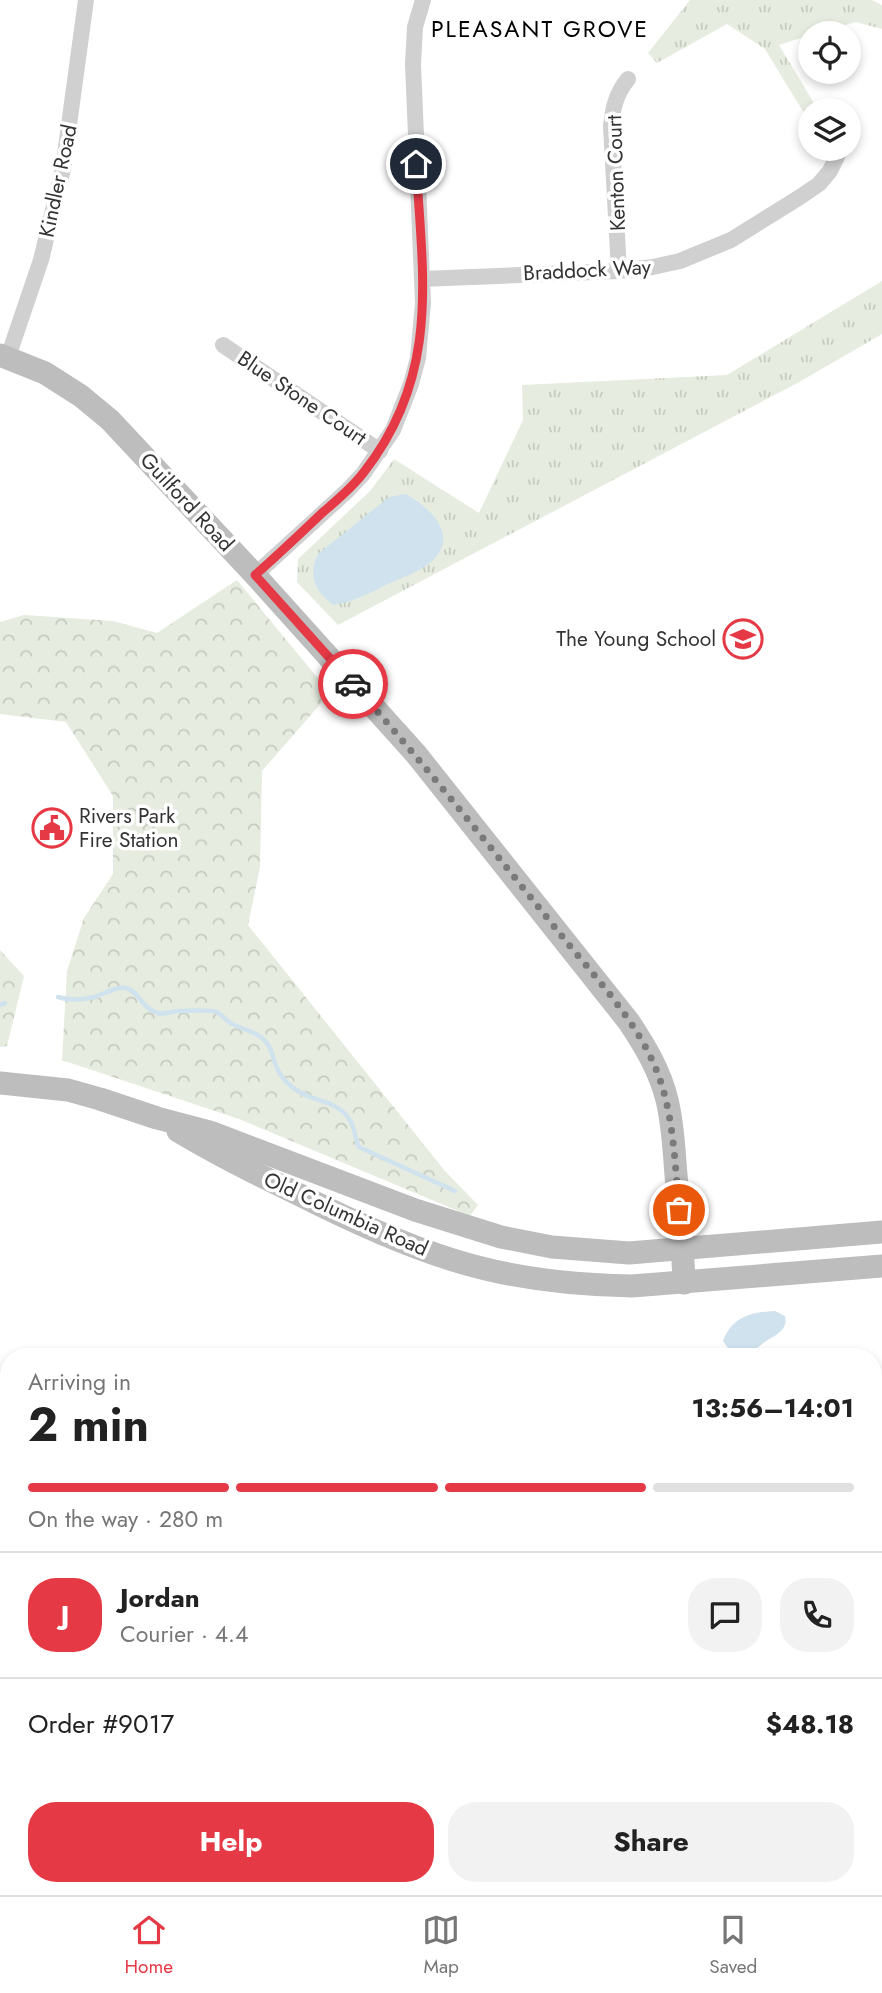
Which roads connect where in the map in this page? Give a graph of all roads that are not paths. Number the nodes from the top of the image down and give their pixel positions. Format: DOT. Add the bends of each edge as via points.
graph roads {
  1 [pos="86,0"];
  2 [pos="423,0"];
  3 [pos="628,79"];
  4 [pos="835,161"];
  5 [pos="619,271"];
  6 [pos="422,279"];
  7 [pos="223,345"];
  8 [pos="4,356"];
  9 [pos="380,451"];
  10 [pos="255,575"];
  11 [pos="0,1083"];
  12 [pos="157,1118"];
  13 [pos="882,1231"];
  14 [pos="683,1249"];
  15 [pos="882,1266"];
  16 [pos="684,1283"];
  1 -- 8 [label="street, Kindler Road" via="61,180 41,260"];
  2 -- 6 [label="street" via="415,27 413,64"];
  3 -- 5 [label="street, Kenton Court" via="618,91 611,126"];
  4 -- 5 [label="street, Braddock Way" via="818,184 731,240 680,261"];
  5 -- 6 [label="street, Braddock Way"];
  6 -- 9 [label="street" via="418,358 403,407"];
  7 -- 9 [label="street, Blue Stone Court"];
  8 -- 10 [label="street, Guilford Road" via="44,373 110,420"];
  9 -- 10 [label="street" via="347,491"];
  10 -- 14 [label="street, Guilford Road" via="416,754 645,1046 667,1100"];
  11 -- 12 [label="street, Old Columbia Road" via="68,1090"];
  12 -- 14 [label="street, Old Columbia Road" via="211,1132 415,1210 501,1237 595,1251"];
  12 -- 16 [label="street, Old Columbia Road" via="203,1147 360,1225 453,1260 492,1271 595,1285"];
  13 -- 14 [label="street, Old Columbia Road"];
  14 -- 16 [label="street, Guilford Road"];
  15 -- 16 [label="street, Old Columbia Road"];
}
